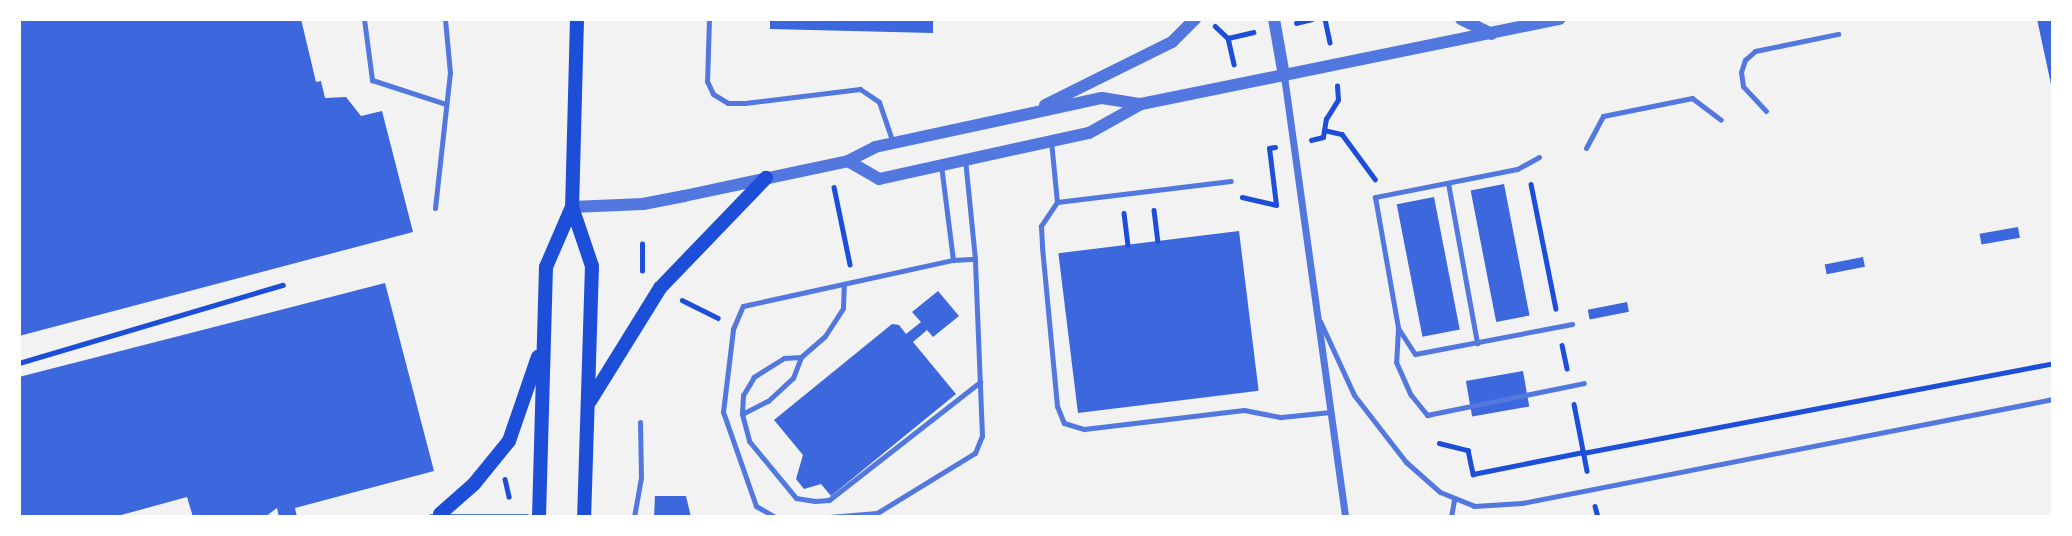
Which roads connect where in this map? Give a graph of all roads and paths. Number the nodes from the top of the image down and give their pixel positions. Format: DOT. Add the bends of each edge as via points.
graph roads {
  1 [pos="364,19"];
  2 [pos="445,19"];
  3 [pos="577,19"];
  4 [pos="709,19"];
  5 [pos="1195,19"];
  6 [pos="1207,19"];
  7 [pos="1274,19"];
  8 [pos="1461,19"];
  9 [pos="1559,19"];
  10 [pos="1492,34"];
  11 [pos="1838,34"];
  12 [pos="1284,76"];
  13 [pos="1238,85"];
  14 [pos="446,104"];
  15 [pos="1141,104"];
  16 [pos="1766,111"];
  17 [pos="1024,115"];
  18 [pos="1721,120"];
  19 [pos="1324,130"];
  20 [pos="1051,141"];
  21 [pos="893,143"];
  22 [pos="1586,148"];
  23 [pos="1539,157"];
  24 [pos="965,159"];
  25 [pos="848,161"];
  26 [pos="830,164"];
  27 [pos="1528,164"];
  28 [pos="941,165"];
  29 [pos="766,178"];
  30 [pos="1389,178"];
  31 [pos="1375,180"];
  32 [pos="1231,181"];
  33 [pos="1448,183"];
  34 [pos="1375,197"];
  35 [pos="1057,202"];
  36 [pos="1153,205"];
  37 [pos="572,207"];
  38 [pos="435,208"];
  39 [pos="1158,241"];
  40 [pos="642,244"];
  41 [pos="975,259"];
  42 [pos="953,260"];
  43 [pos="642,278"];
  44 [pos="853,282"];
  45 [pos="844,284"];
  46 [pos="283,285"];
  47 [pos="660,288"];
  48 [pos="1318,318"];
  49 [pos="1572,324"];
  50 [pos="734,326"];
  51 [pos="1559,327"];
  52 [pos="1398,328"];
  53 [pos="544,342"];
  54 [pos="1477,343"];
  55 [pos="801,357"];
  56 [pos="2053,362"];
  57 [pos="19,363"];
  58 [pos="980,382"];
  59 [pos="1584,383"];
  60 [pos="1570,386"];
  61 [pos="2053,399"];
  62 [pos="588,405"];
  63 [pos="1331,412"];
  64 [pos="742,414"];
  65 [pos="640,422"];
  66 [pos="1439,443"];
  67 [pos="1583,453"];
  68 [pos="1454,500"];
  69 [pos="435,515"];
  70 [pos="526,517"];
  71 [pos="539,517"];
  72 [pos="584,517"];
  73 [pos="634,517"];
  74 [pos="775,517"];
  75 [pos="829,517"];
  76 [pos="1345,517"];
  77 [pos="1451,517"];
  1 -- 14 [label="lane" via="372,80"];
  2 -- 14 [label="lane" via="450,74"];
  3 -- 37 [label="main road"];
  4 -- 21 [label="lane" via="707,81 713,94 728,103 745,103 860,89 879,102"];
  5 -- 17 [label="street" via="1172,42"];
  6 -- 13 [label="path" via="1228,37"];
  7 -- 12 [label="street"];
  8 -- 10 [label="street"];
  9 -- 10 [label="street"];
  10 -- 12 [label="street"];
  11 -- 16 [label="lane" via="1755,51 1745,60 1743,86"];
  12 -- 13 [label="street"];
  12 -- 48 [label="street"];
  13 -- 15 [label="street"];
  14 -- 38 [label="lane"];
  15 -- 17 [label="street" via="1102,98"];
  15 -- 20 [label="street" via="1089,133"];
  17 -- 21 [label="street"];
  18 -- 22 [label="lane" via="1692,98 1603,116"];
  19 -- 31 [label="path" via="1342,134"];
  20 -- 24 [label="street"];
  20 -- 35 [label="lane"];
  21 -- 25 [label="street"];
  23 -- 27 [label="lane"];
  24 -- 28 [label="street"];
  24 -- 41 [label="lane"];
  25 -- 26 [label="street"];
  25 -- 28 [label="street" via="878,179"];
  26 -- 29 [label="street"];
  26 -- 44 [label="path"];
  27 -- 33 [label="lane"];
  27 -- 51 [label="path"];
  28 -- 42 [label="lane"];
  29 -- 37 [label="street" via="643,204"];
  29 -- 47 [label="main road"];
  30 -- 31 [label="path"];
  31 -- 34 [label="path"];
  32 -- 35 [label="lane"];
  33 -- 34 [label="lane"];
  33 -- 54 [label="lane"];
  34 -- 52 [label="lane"];
  35 -- 63 [label="lane" via="1041,226 1057,406 1064,423 1084,429 1244,410 1281,417"];
  36 -- 39 [label="path"];
  37 -- 53 [label="main road" via="546,267"];
  37 -- 62 [label="main road" via="592,266"];
  40 -- 43 [label="path"];
  41 -- 42 [label="lane"];
  41 -- 58 [label="lane"];
  42 -- 44 [label="lane"];
  44 -- 45 [label="lane"];
  45 -- 50 [label="lane" via="755,301 743,306"];
  45 -- 55 [label="lane" via="843,307 825,336"];
  46 -- 57 [label="path"];
  47 -- 50 [label="path"];
  47 -- 62 [label="main road"];
  48 -- 63 [label="street"];
  48 -- 68 [label="lane" via="1354,395 1386,439 1425,482"];
  49 -- 51 [label="lane"];
  50 -- 74 [label="lane" via="723,412 728,436 756,506"];
  51 -- 54 [label="lane"];
  51 -- 60 [label="path"];
  52 -- 54 [label="lane" via="1415,354"];
  52 -- 60 [label="lane" via="1396,362 1410,395 1427,415"];
  53 -- 69 [label="main road" via="509,441 474,484"];
  53 -- 71 [label="main road"];
  55 -- 64 [label="lane" via="793,378 768,401"];
  55 -- 64 [label="lane" via="784,358 754,377 743,395"];
  56 -- 67 [label="path"];
  58 -- 64 [label="lane" via="829,500 796,498 749,440"];
  58 -- 75 [label="lane" via="982,436 975,453 877,513"];
  59 -- 60 [label="lane"];
  60 -- 66 [label="path" via="1583,452 1473,474 1468,450"];
  61 -- 68 [label="lane" via="1522,503 1496,507"];
  62 -- 72 [label="main road"];
  63 -- 76 [label="street"];
  65 -- 73 [label="lane" via="640,478"];
  68 -- 77 [label="lane"];
  69 -- 70 [label="street"];
}
